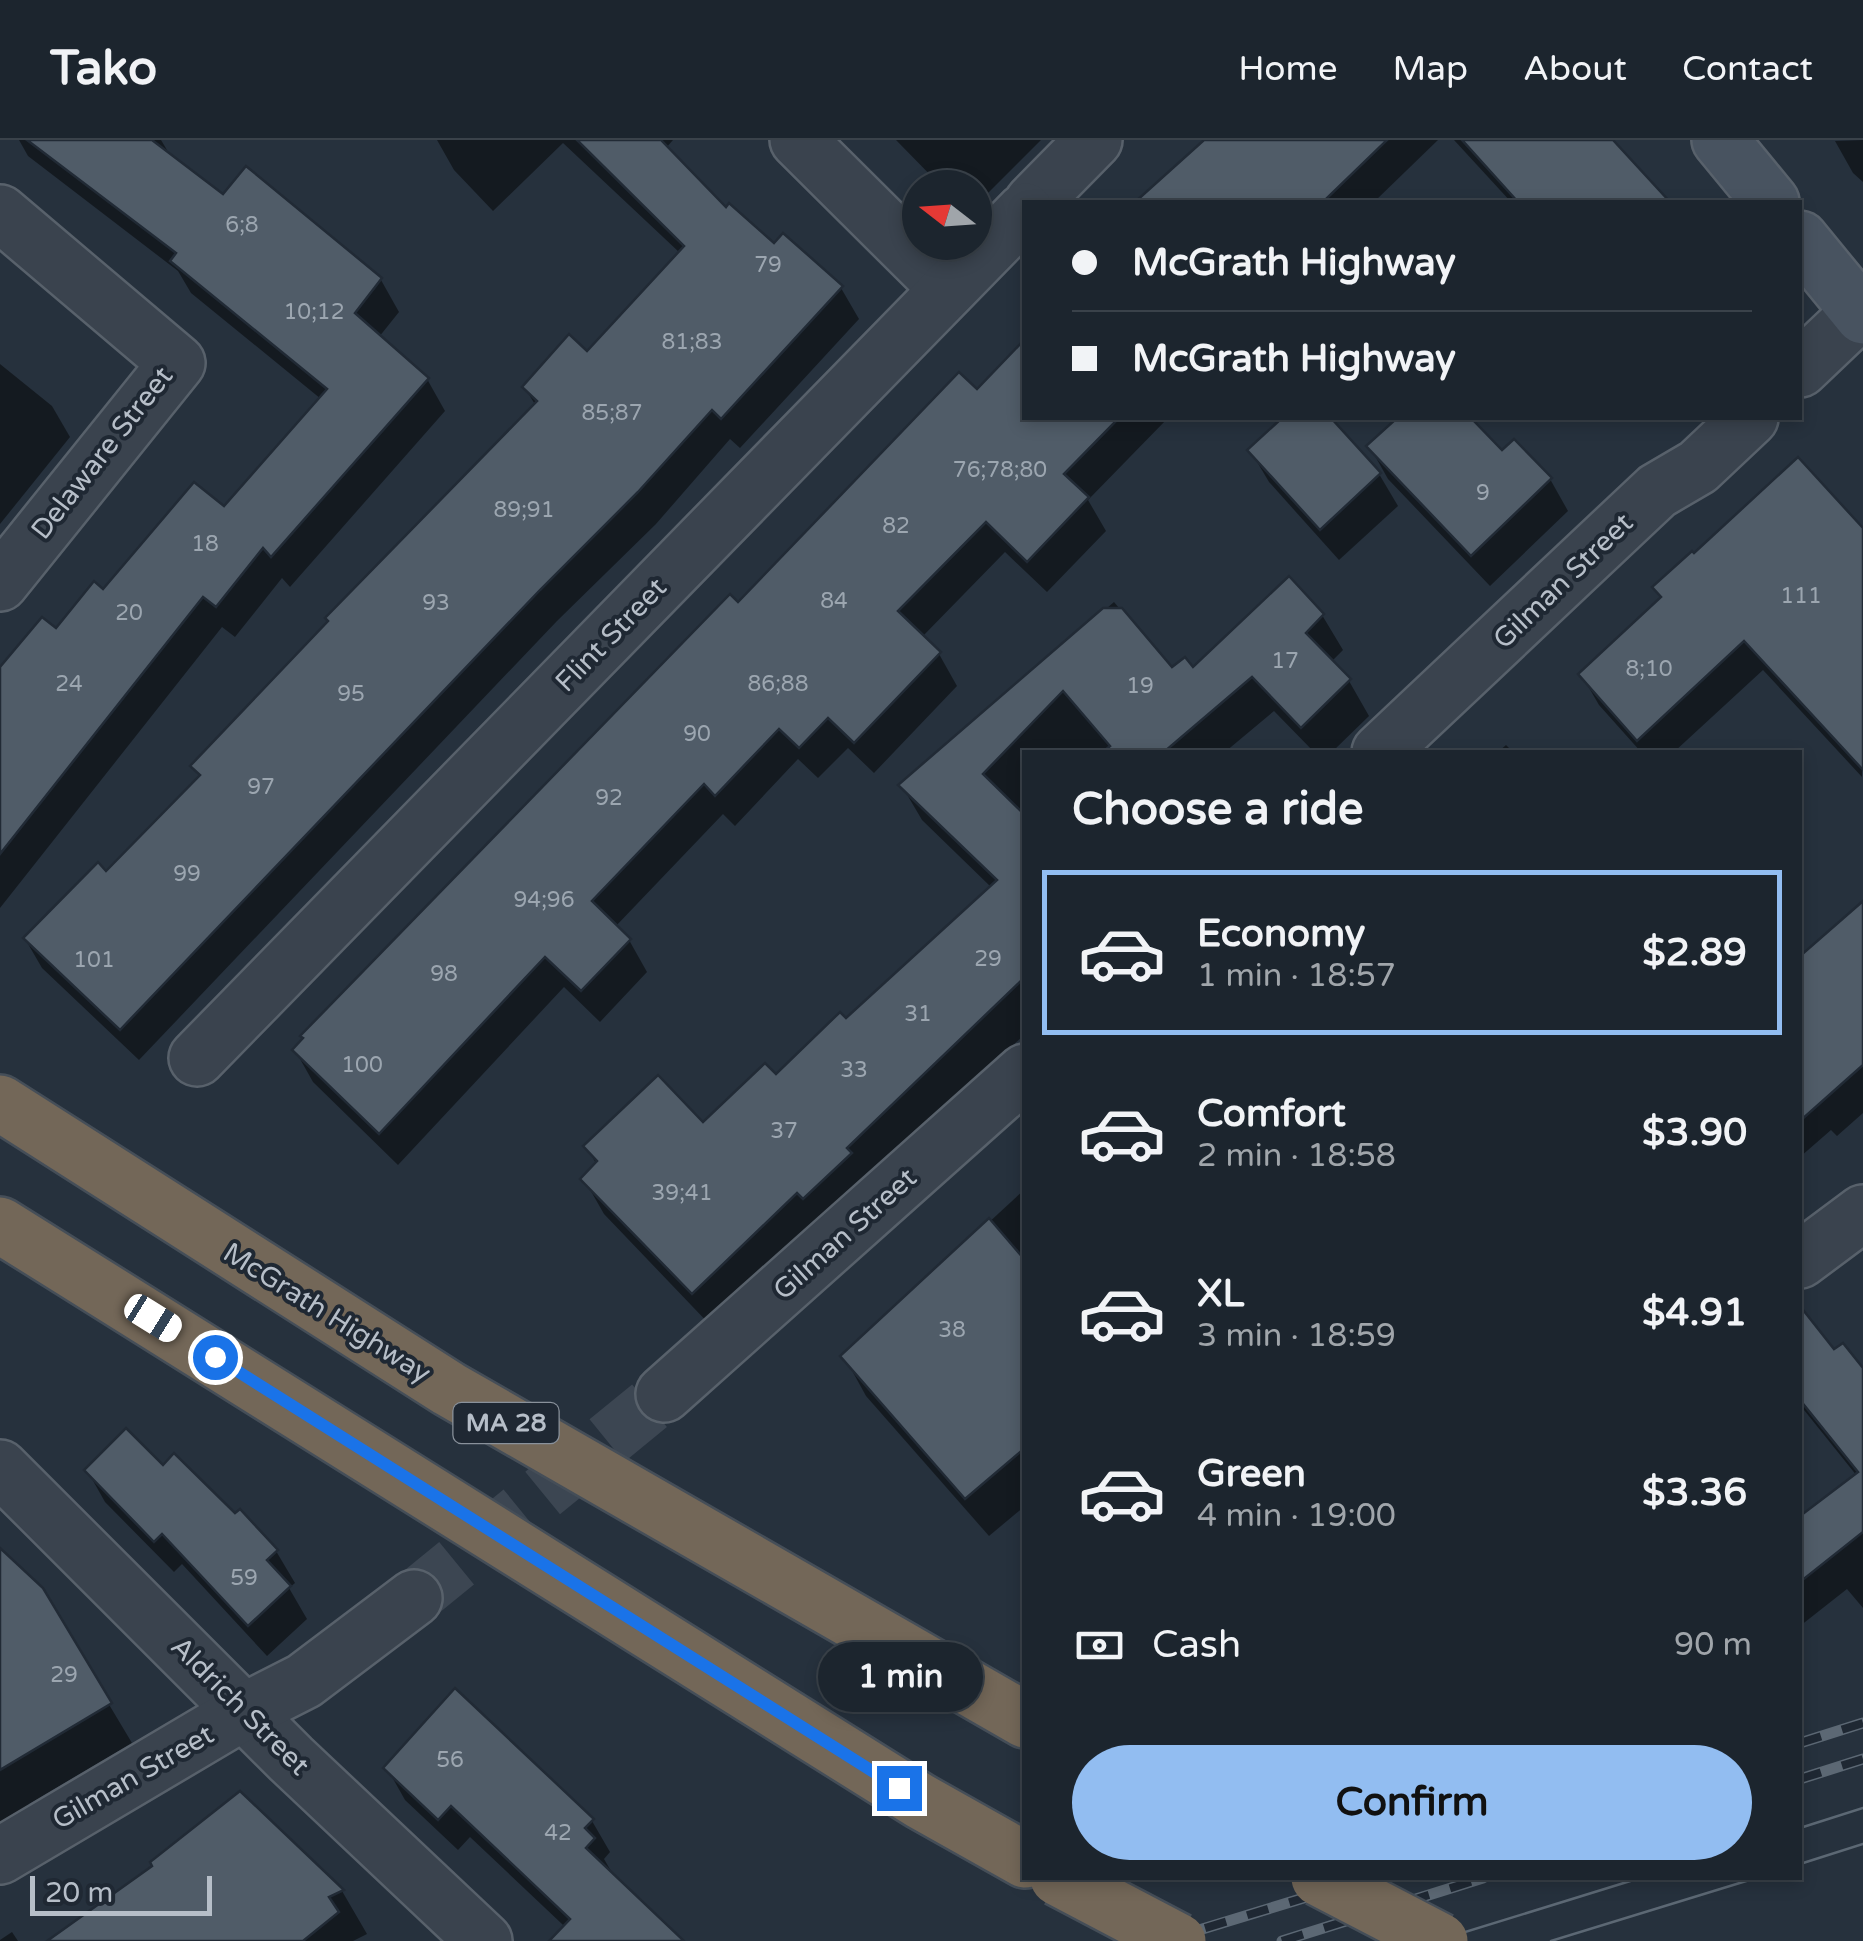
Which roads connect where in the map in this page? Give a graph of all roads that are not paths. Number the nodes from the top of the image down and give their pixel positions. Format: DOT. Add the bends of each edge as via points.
graph roads {
  1 [pos="798,140"];
  2 [pos="1094,140"];
  3 [pos="1720,140"];
  4 [pos="1035,200"];
  5 [pos="1769,200"];
  6 [pos="0,213"];
  7 [pos="1022,214"];
  8 [pos="1802,241"];
  9 [pos="948,290"];
  10 [pos="1861,314"];
  11 [pos="1802,368"];
  12 [pos="1748,420"];
  13 [pos="0,583"];
  14 [pos="1382,750"];
  15 [pos="197,1058"];
  16 [pos="1022,1075"];
  17 [pos="0,1103"];
  18 [pos="1863,1213"];
  19 [pos="0,1224"];
  20 [pos="1802,1259"];
  21 [pos="664,1394"];
  22 [pos="0,1468"];
  23 [pos="414,1598"];
  24 [pos="245,1712"];
  25 [pos="1022,1718"];
  26 [pos="0,1856"];
  27 [pos="1022,1858"];
  28 [pos="1062,1880"];
  29 [pos="1323,1880"];
  30 [pos="484,1941"];
  31 [pos="1178,1941"];
  32 [pos="1440,1941"];
  1 -- 9 [label="street"];
  2 -- 4 [label="street"];
  3 -- 5 [label="street"];
  6 -- 13 [label="street, Delaware Street" via="177,363"];
  7 -- 9 [label="street, Flint Street"];
  8 -- 10 [label="street"];
  9 -- 15 [label="street, Flint Street"];
  10 -- 11 [label="street"];
  12 -- 14 [label="street, Gilman Street" via="1698,467 1657,490"];
  16 -- 21 [label="street, Gilman Street"];
  17 -- 25 [label="highway, McGrath Highway / MA 28" via="448,1389"];
  18 -- 20 [label="street"];
  19 -- 27 [label="highway"];
  22 -- 24 [label="street, Aldrich Street"];
  23 -- 24 [label="street, Gilman Street" via="304,1681"];
  24 -- 26 [label="street, Gilman Street"];
  24 -- 30 [label="street, Aldrich Street"];
  28 -- 31 [label="highway, bridge"];
  29 -- 32 [label="highway, bridge"];
}
